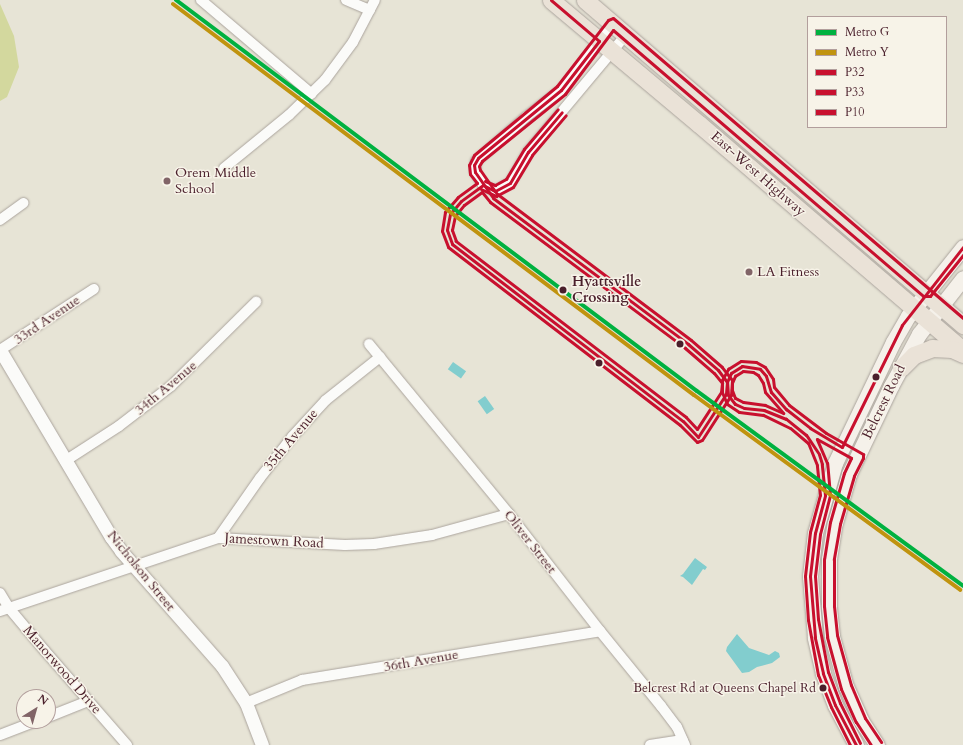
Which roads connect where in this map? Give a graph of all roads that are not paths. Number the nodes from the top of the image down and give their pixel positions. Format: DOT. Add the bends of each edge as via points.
graph roads {
  1 [pos="201,0"];
  2 [pos="346,0"];
  3 [pos="374,0"];
  4 [pos="551,0"];
  5 [pos="585,0"];
  6 [pos="370,10"];
  7 [pos="612,24"];
  8 [pos="626,35"];
  9 [pos="606,46"];
  10 [pos="312,94"];
  11 [pos="224,168"];
  12 [pos="23,203"];
  13 [pos="0,220"];
  14 [pos="963,247"];
  15 [pos="963,278"];
  16 [pos="94,289"];
  17 [pos="926,292"];
  18 [pos="256,302"];
  19 [pos="940,305"];
  20 [pos="914,308"];
  21 [pos="928,320"];
  22 [pos="963,325"];
  23 [pos="369,344"];
  24 [pos="0,350"];
  25 [pos="963,350"];
  26 [pos="963,354"];
  27 [pos="380,357"];
  28 [pos="901,368"];
  29 [pos="66,461"];
  30 [pos="509,514"];
  31 [pos="218,538"];
  32 [pos="134,566"];
  33 [pos="0,593"];
  34 [pos="4,609"];
  35 [pos="600,631"];
  36 [pos="846,687"];
  37 [pos="88,701"];
  38 [pos="246,703"];
  39 [pos="56,713"];
  40 [pos="840,715"];
  41 [pos="16,729"];
  42 [pos="0,735"];
  43 [pos="684,743"];
  44 [pos="127,745"];
  45 [pos="262,745"];
  46 [pos="650,745"];
  47 [pos="856,745"];
  48 [pos="877,745"];
  1 -- 10 [label="street"];
  2 -- 6 [label="street"];
  3 -- 6 [label="street"];
  4 -- 9 [label="main road, East-West Highway"];
  5 -- 7 [label="main road, East-West Highway"];
  6 -- 10 [label="street" via="340,61"];
  7 -- 8 [label="main road, East-West Highway"];
  7 -- 9 [label="street"];
  8 -- 9 [label="street"];
  8 -- 17 [label="main road, East-West Highway"];
  9 -- 9 [label="street" via="577,71 561,90 476,161 475,172 483,185 495,191 510,183 528,152"];
  9 -- 20 [label="main road, East-West Highway"];
  10 -- 11 [label="street"];
  12 -- 13 [label="street"];
  14 -- 17 [label="main road, Belcrest Road"];
  15 -- 19 [label="main road, Belcrest Road"];
  16 -- 24 [label="street, 33rd Avenue"];
  17 -- 19 [label="main road, East-West Highway"];
  17 -- 20 [label="main road, Belcrest Road"];
  18 -- 29 [label="street, 34th Avenue" via="171,386 119,426"];
  19 -- 21 [label="main road, Belcrest Road"];
  19 -- 22 [label="main road, East-West Highway"];
  20 -- 21 [label="main road, East-West Highway"];
  20 -- 40 [label="main road, Belcrest Road" via="893,342 842,448 815,533 810,576 816,637 823,673"];
  21 -- 25 [label="main road, East-West Highway"];
  21 -- 28 [label="main road, Belcrest Road"];
  23 -- 27 [label="street, Oliver Street"];
  24 -- 29 [label="street, Nicholson Street"];
  26 -- 28 [label="main road" via="952,349 932,348 914,355"];
  27 -- 30 [label="street, Oliver Street"];
  27 -- 31 [label="street, 35th Avenue" via="326,400 292,437"];
  28 -- 36 [label="main road, Belcrest Road" via="850,474 840,500 833,533 829,559 829,606 832,636"];
  29 -- 32 [label="street, Nicholson Street" via="111,537"];
  30 -- 31 [label="street, Jamestown Road" via="432,535 374,544"];
  30 -- 35 [label="street, Oliver Street"];
  31 -- 32 [label="street, Jamestown Road"];
  32 -- 34 [label="street, Jamestown Road"];
  32 -- 38 [label="street, Nicholson Street" via="208,649"];
  33 -- 34 [label="street, Manorwood Drive"];
  34 -- 37 [label="street, Manorwood Drive"];
  35 -- 38 [label="street, 36th Avenue" via="302,680"];
  35 -- 43 [label="street, Oliver Street" via="670,717"];
  36 -- 40 [label="main road" via="847,704"];
  36 -- 48 [label="main road, Belcrest Road" via="861,720"];
  37 -- 39 [label="street"];
  37 -- 44 [label="street, Manorwood Drive"];
  38 -- 45 [label="street, Nicholson Street"];
  40 -- 47 [label="main road, Belcrest Road"];
  41 -- 42 [label="street"];
  43 -- 46 [label="street"];
}
